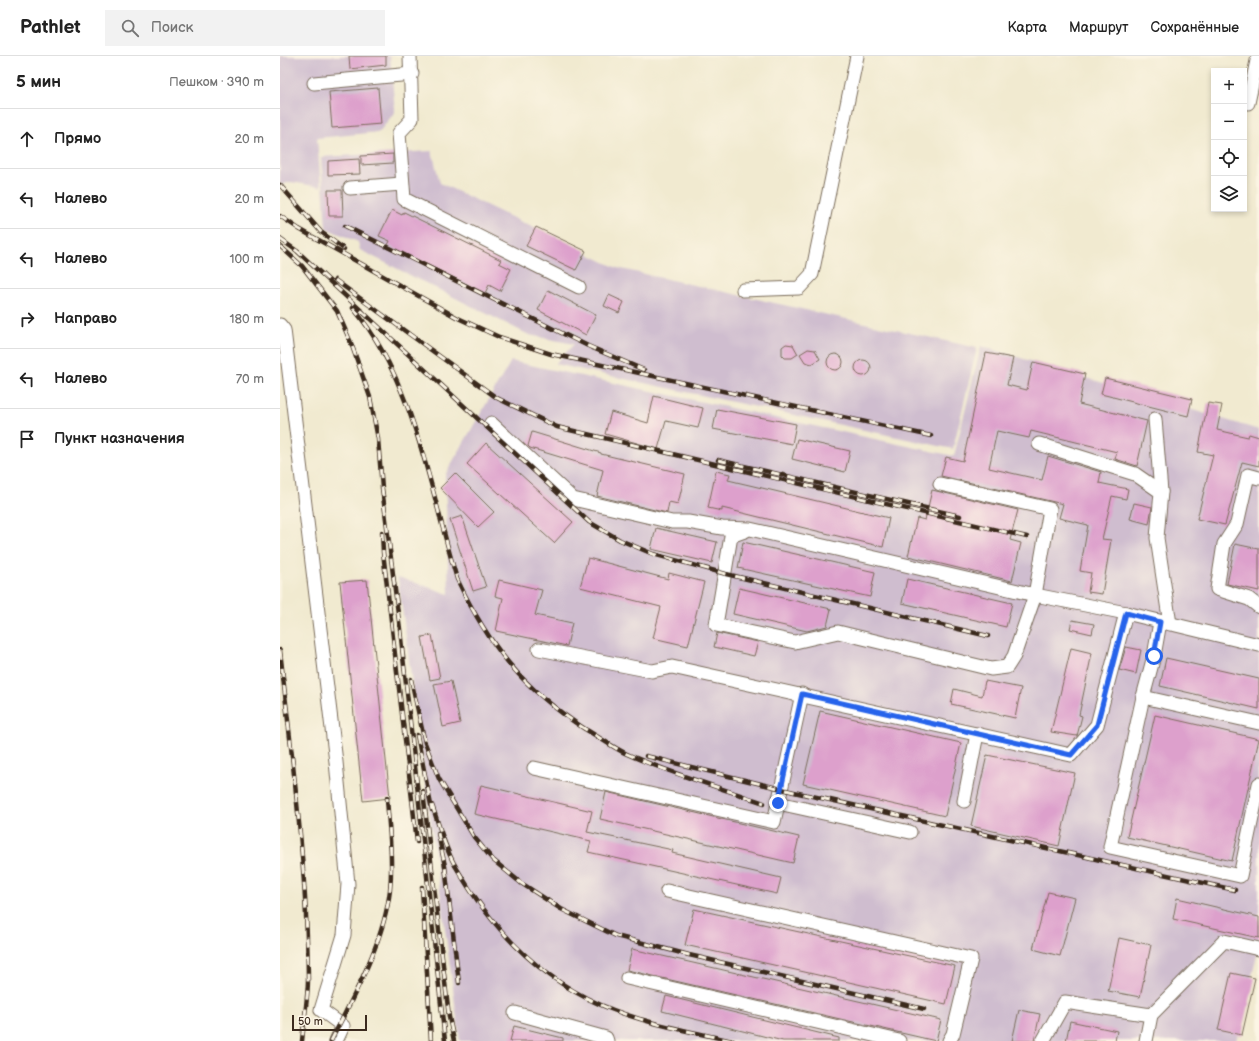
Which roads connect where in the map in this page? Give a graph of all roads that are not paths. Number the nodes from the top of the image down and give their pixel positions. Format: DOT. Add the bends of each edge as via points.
graph roads {
  1 [pos="410,56"];
  2 [pos="857,56"];
  3 [pos="1258,56"];
  4 [pos="412,74"];
  5 [pos="314,83"];
  6 [pos="1248,103"];
  7 [pos="402,184"];
  8 [pos="350,188"];
  9 [pos="579,287"];
  10 [pos="743,290"];
  11 [pos="280,325"];
  12 [pos="1155,419"];
  13 [pos="492,423"];
  14 [pos="1039,444"];
  15 [pos="1259,478"];
  16 [pos="940,484"];
  17 [pos="1161,492"];
  18 [pos="750,529"];
  19 [pos="1035,596"];
  20 [pos="1259,607"];
  21 [pos="1126,613"];
  22 [pos="1165,623"];
  23 [pos="1259,646"];
  24 [pos="539,649"];
  25 [pos="802,694"];
  26 [pos="1143,697"];
  27 [pos="1259,723"];
  28 [pos="978,734"];
  29 [pos="534,768"];
  30 [pos="1259,784"];
  31 [pos="964,801"];
  32 [pos="778,803"];
  33 [pos="910,832"];
  34 [pos="667,891"];
  35 [pos="1259,950"];
  36 [pos="627,978"];
  37 [pos="515,1013"];
  38 [pos="1151,1015"];
  39 [pos="336,1041"];
  40 [pos="607,1041"];
  41 [pos="898,1041"];
  42 [pos="949,1041"];
  43 [pos="1043,1041"];
  44 [pos="1146,1041"];
  1 -- 4 [label="street"];
  2 -- 10 [label="street" via="812,274 799,288"];
  3 -- 6 [label="street"];
  4 -- 5 [label="street"];
  4 -- 7 [label="street" via="412,119 399,133"];
  7 -- 8 [label="street"];
  7 -- 9 [label="street" via="404,199"];
  11 -- 39 [label="street" via="284,330 336,762 348,884 344,935 321,1010 343,1026"];
  12 -- 17 [label="street"];
  13 -- 18 [label="street" via="573,499 672,522"];
  14 -- 17 [label="street" via="1135,474"];
  15 -- 20 [label="street" via="1248,475 1237,524 1224,544 1217,589 1249,599"];
  16 -- 19 [label="street" via="1050,509"];
  17 -- 22 [label="street" via="1157,538"];
  18 -- 19 [label="street"];
  18 -- 19 [label="street" via="731,536 716,625 795,642 838,632 991,669 1007,667 1014,656"];
  19 -- 21 [label="street"];
  21 -- 22 [label="street"];
  21 -- 28 [label="street" via="1097,725 1071,755"];
  22 -- 23 [label="street"];
  22 -- 26 [label="street"];
  24 -- 25 [label="street" via="652,671 672,667"];
  25 -- 28 [label="street"];
  25 -- 32 [label="street"];
  26 -- 27 [label="street"];
  26 -- 30 [label="street" via="1110,847 1240,876"];
  28 -- 31 [label="street"];
  29 -- 32 [label="street" via="774,822"];
  32 -- 33 [label="street"];
  34 -- 42 [label="street" via="971,959 953,1034"];
  35 -- 38 [label="street" via="1224,941"];
  36 -- 41 [label="street"];
  37 -- 40 [label="street" via="606,1038"];
  38 -- 43 [label="street" via="1064,1002"];
  38 -- 44 [label="street"];
}
